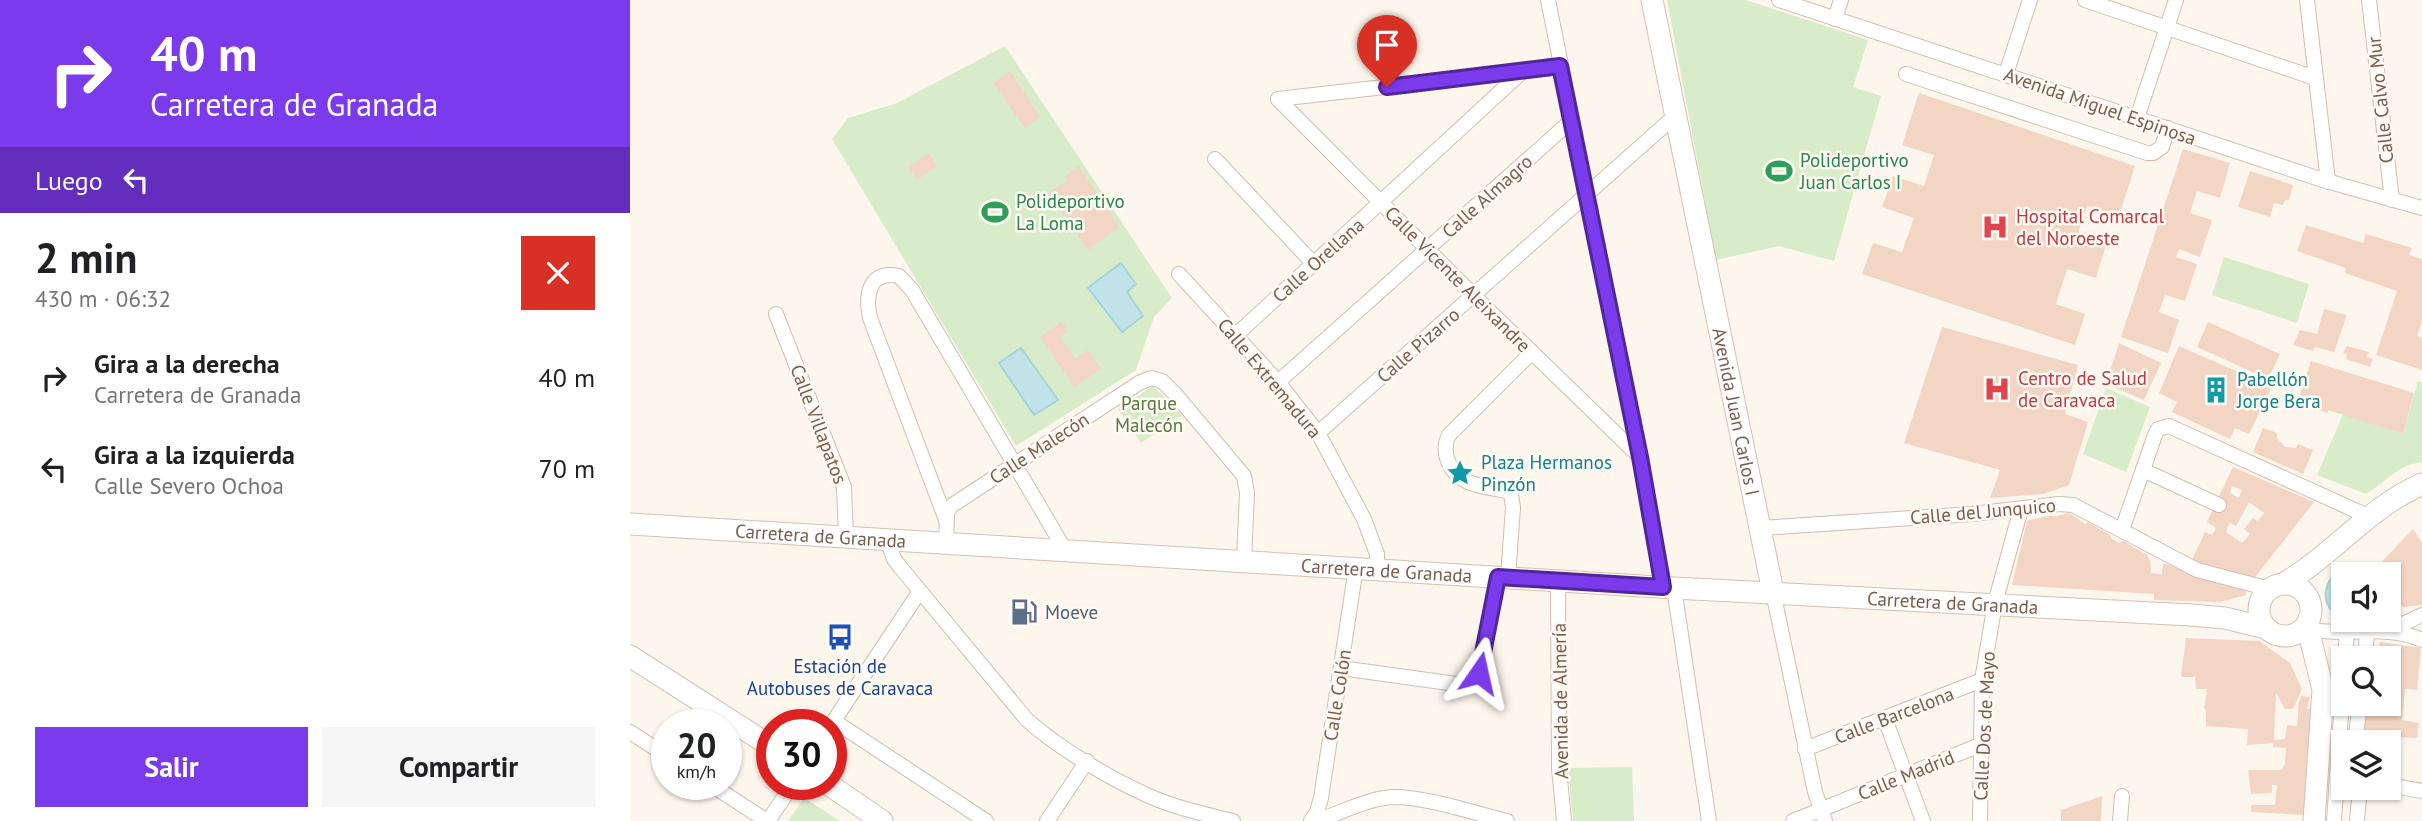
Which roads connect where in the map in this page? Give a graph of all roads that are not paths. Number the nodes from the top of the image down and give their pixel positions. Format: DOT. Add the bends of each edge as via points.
graph roads {
  1 [pos="1548,0"];
  2 [pos="1652,0"];
  3 [pos="1779,0"];
  4 [pos="1841,0"];
  5 [pos="2030,0"];
  6 [pos="2085,0"];
  7 [pos="2176,0"];
  8 [pos="2307,0"];
  9 [pos="2369,0"];
  10 [pos="1835,19"];
  11 [pos="2166,27"];
  12 [pos="1560,66"];
  13 [pos="1523,71"];
  14 [pos="1906,74"];
  15 [pos="2006,74"];
  16 [pos="2315,78"];
  17 [pos="1675,116"];
  18 [pos="2137,118"];
  19 [pos="1571,121"];
  20 [pos="2168,128"];
  21 [pos="1215,159"];
  22 [pos="2328,182"];
  23 [pos="1586,196"];
  24 [pos="2392,200"];
  25 [pos="1381,203"];
  26 [pos="2422,208"];
  27 [pos="1428,249"];
  28 [pos="1313,263"];
  29 [pos="1179,274"];
  30 [pos="1474,296"];
  31 [pos="776,314"];
  32 [pos="1236,335"];
  33 [pos="1532,352"];
  34 [pos="1278,382"];
  35 [pos="1318,433"];
  36 [pos="1640,457"];
  37 [pos="1015,464"];
  38 [pos="2143,470"];
  39 [pos="2422,484"];
  40 [pos="939,498"];
  41 [pos="955,504"];
  42 [pos="2220,505"];
  43 [pos="2021,509"];
  44 [pos="2370,517"];
  45 [pos="946,520"];
  46 [pos="630,524"];
  47 [pos="1761,528"];
  48 [pos="2122,530"];
  49 [pos="846,537"];
  50 [pos="887,539"];
  51 [pos="946,543"];
  52 [pos="1065,550"];
  53 [pos="2330,550"];
  54 [pos="1244,560"];
  55 [pos="1367,568"];
  56 [pos="1503,577"];
  57 [pos="1558,581"];
  58 [pos="1668,587"];
  59 [pos="920,591"];
  60 [pos="1773,592"];
  61 [pos="2271,592"];
  62 [pos="2307,597"];
  63 [pos="1995,603"];
  64 [pos="2422,615"];
  65 [pos="2225,618"];
  66 [pos="2401,624"];
  67 [pos="2266,628"];
  68 [pos="2302,629"];
  69 [pos="2331,631"];
  70 [pos="2347,632"];
  71 [pos="2367,632"];
  72 [pos="2401,632"];
  73 [pos="2422,640"];
  74 [pos="2346,646"];
  75 [pos="2366,646"];
  76 [pos="630,656"];
  77 [pos="1341,668"];
  78 [pos="1982,680"];
  79 [pos="842,709"];
  80 [pos="2341,716"];
  81 [pos="1885,719"];
  82 [pos="630,732"];
  83 [pos="847,732"];
  84 [pos="756,737"];
  85 [pos="1980,745"];
  86 [pos="651,746"];
  87 [pos="1805,749"];
  88 [pos="1087,761"];
  89 [pos="1907,775"];
  90 [pos="2401,787"];
  91 [pos="2422,791"];
  92 [pos="2122,796"];
  93 [pos="847,797"];
  94 [pos="735,800"];
  95 [pos="782,800"];
  96 [pos="2359,800"];
  97 [pos="1451,814"];
  98 [pos="1823,815"];
  99 [pos="767,821"];
  100 [pos="882,821"];
  101 [pos="986,821"];
  102 [pos="1047,821"];
  103 [pos="1233,821"];
  104 [pos="1314,821"];
  105 [pos="1507,821"];
  106 [pos="1564,821"];
  107 [pos="1709,821"];
  108 [pos="1793,821"];
  109 [pos="1923,821"];
  110 [pos="1979,821"];
  111 [pos="2120,821"];
  112 [pos="2314,821"];
  113 [pos="2334,821"];
  114 [pos="2357,821"];
  1 -- 12 [label="street"];
  2 -- 17 [label="main road, Avenida Juan Carlos I"];
  3 -- 10 [label="street, Avenida Miguel Espinosa"];
  4 -- 10 [label="street"];
  5 -- 15 [label="street"];
  6 -- 11 [label="street"];
  7 -- 11 [label="street"];
  8 -- 16 [label="street"];
  9 -- 24 [label="street, Calle Calvo Mur"];
  10 -- 15 [label="street, Avenida Miguel Espinosa"];
  11 -- 16 [label="street"];
  11 -- 18 [label="street"];
  12 -- 13 [label="street"];
  12 -- 19 [label="street"];
  13 -- 25 [label="street, Calle Orellana"];
  13 -- 25 [label="street, Calle Vicente Aleixandre" via="1278,99"];
  14 -- 20 [label="street" via="2147,153 2162,147"];
  15 -- 18 [label="street, Avenida Miguel Espinosa"];
  16 -- 22 [label="street"];
  17 -- 23 [label="street, Calle Pizarro"];
  17 -- 47 [label="main road, Avenida Juan Carlos I"];
  18 -- 20 [label="street, Avenida Miguel Espinosa"];
  19 -- 23 [label="street"];
  19 -- 27 [label="street, Calle Almagro"];
  20 -- 22 [label="street, Avenida Miguel Espinosa"];
  21 -- 28 [label="street"];
  22 -- 24 [label="street, Avenida Miguel Espinosa"];
  23 -- 30 [label="street, Calle Pizarro"];
  23 -- 36 [label="street"];
  24 -- 26 [label="street, Avenida Miguel Espinosa"];
  25 -- 27 [label="street, Calle Vicente Aleixandre"];
  25 -- 28 [label="street, Calle Orellana"];
  27 -- 30 [label="street, Calle Vicente Aleixandre"];
  27 -- 34 [label="street, Calle Almagro"];
  28 -- 32 [label="street, Calle Orellana"];
  29 -- 32 [label="street, Calle Extremadura"];
  30 -- 33 [label="street, Calle Vicente Aleixandre"];
  30 -- 35 [label="street, Calle Pizarro"];
  31 -- 49 [label="street, Calle Villapatos" via="844,487"];
  32 -- 34 [label="street, Calle Extremadura"];
  33 -- 36 [label="street, Calle Vicente Aleixandre"];
  33 -- 56 [label="street" via="1449,435 1445,448 1448,462 1464,480 1511,494"];
  34 -- 35 [label="street, Calle Extremadura"];
  35 -- 55 [label="street, Calle Extremadura" via="1364,519 1377,554"];
  36 -- 58 [label="street"];
  37 -- 40 [label="street" via="912,290 899,276 879,279 867,296 870,318"];
  37 -- 41 [label="street, Calle Malecón"];
  37 -- 52 [label="street"];
  37 -- 54 [label="street, Calle Malecón" via="1139,383 1157,378 1244,476"];
  38 -- 42 [label="street"];
  38 -- 44 [label="street" via="2158,429 2169,426"];
  38 -- 48 [label="street"];
  39 -- 44 [label="main road, Carretera de Granada"];
  40 -- 41 [label="street"];
  40 -- 45 [label="street"];
  41 -- 45 [label="street, Calle Malecón"];
  43 -- 47 [label="street, Calle del Junquico"];
  43 -- 48 [label="street, Calle del Junquico" via="2073,505"];
  43 -- 63 [label="street, Calle Dos de Mayo"];
  44 -- 53 [label="main road, Carretera de Granada"];
  45 -- 51 [label="street, Calle Malecón"];
  46 -- 49 [label="main road, Carretera de Granada"];
  47 -- 60 [label="main road, Avenida Juan Carlos I"];
  48 -- 61 [label="street, Calle del Junquico" via="2197,570"];
  49 -- 50 [label="main road, Carretera de Granada"];
  50 -- 51 [label="main road, Carretera de Granada"];
  50 -- 59 [label="street" via="894,559"];
  51 -- 52 [label="main road, Carretera de Granada"];
  52 -- 54 [label="main road, Carretera de Granada"];
  53 -- 61 [label="main road, Carretera de Granada"];
  53 -- 62 [label="main road"];
  54 -- 55 [label="main road, Carretera de Granada"];
  55 -- 56 [label="main road, Carretera de Granada"];
  55 -- 77 [label="street, Calle Colón"];
  56 -- 57 [label="main road, Carretera de Granada"];
  56 -- 77 [label="street" via="1474,681 1463,685"];
  57 -- 58 [label="main road, Carretera de Granada"];
  57 -- 106 [label="street, Avenida de Almería" via="1559,768"];
  58 -- 60 [label="main road, Carretera de Granada"];
  58 -- 107 [label="street"];
  59 -- 79 [label="street"];
  59 -- 88 [label="street" via="1027,720"];
  60 -- 63 [label="main road, Carretera de Granada"];
  60 -- 87 [label="street, Avenida Juan Carlos I"];
  61 -- 62 [label="main road" via="2299,589"];
  61 -- 65 [label="main road, Carretera de Granada" via="2250,610"];
  61 -- 67 [label="main road" via="2260,616"];
  62 -- 68 [label="main road" via="2311,609"];
  63 -- 65 [label="main road, Carretera de Granada"];
  63 -- 78 [label="street, Calle Dos de Mayo"];
  64 -- 66 [label="street"];
  65 -- 67 [label="main road, Carretera de Granada"];
  67 -- 68 [label="main road" via="2273,633"];
  68 -- 69 [label="street"];
  68 -- 112 [label="main road" via="2323,690"];
  70 -- 74 [label="street"];
  71 -- 75 [label="street"];
  72 -- 73 [label="street"];
  76 -- 84 [label="main road"];
  77 -- 104 [label="street, Calle Colón"];
  78 -- 81 [label="street, Calle Barcelona"];
  78 -- 85 [label="street, Calle Dos de Mayo"];
  80 -- 113 [label="street"];
  81 -- 87 [label="street, Calle Barcelona"];
  81 -- 89 [label="street"];
  82 -- 86 [label="street"];
  83 -- 101 [label="street"];
  85 -- 89 [label="street, Calle Madrid"];
  85 -- 110 [label="street, Calle Dos de Mayo"];
  87 -- 98 [label="street, Avenida Juan Carlos I"];
  88 -- 102 [label="street"];
  88 -- 103 [label="street" via="1161,801"];
  89 -- 98 [label="street, Calle Madrid"];
  89 -- 109 [label="street"];
  90 -- 91 [label="street"];
  92 -- 111 [label="street"];
  93 -- 100 [label="main road"];
  94 -- 99 [label="street"];
  95 -- 99 [label="street"];
  96 -- 114 [label="street"];
  97 -- 104 [label="street" via="1395,797"];
  97 -- 105 [label="street"];
  98 -- 108 [label="street, Calle Madrid"];
}
